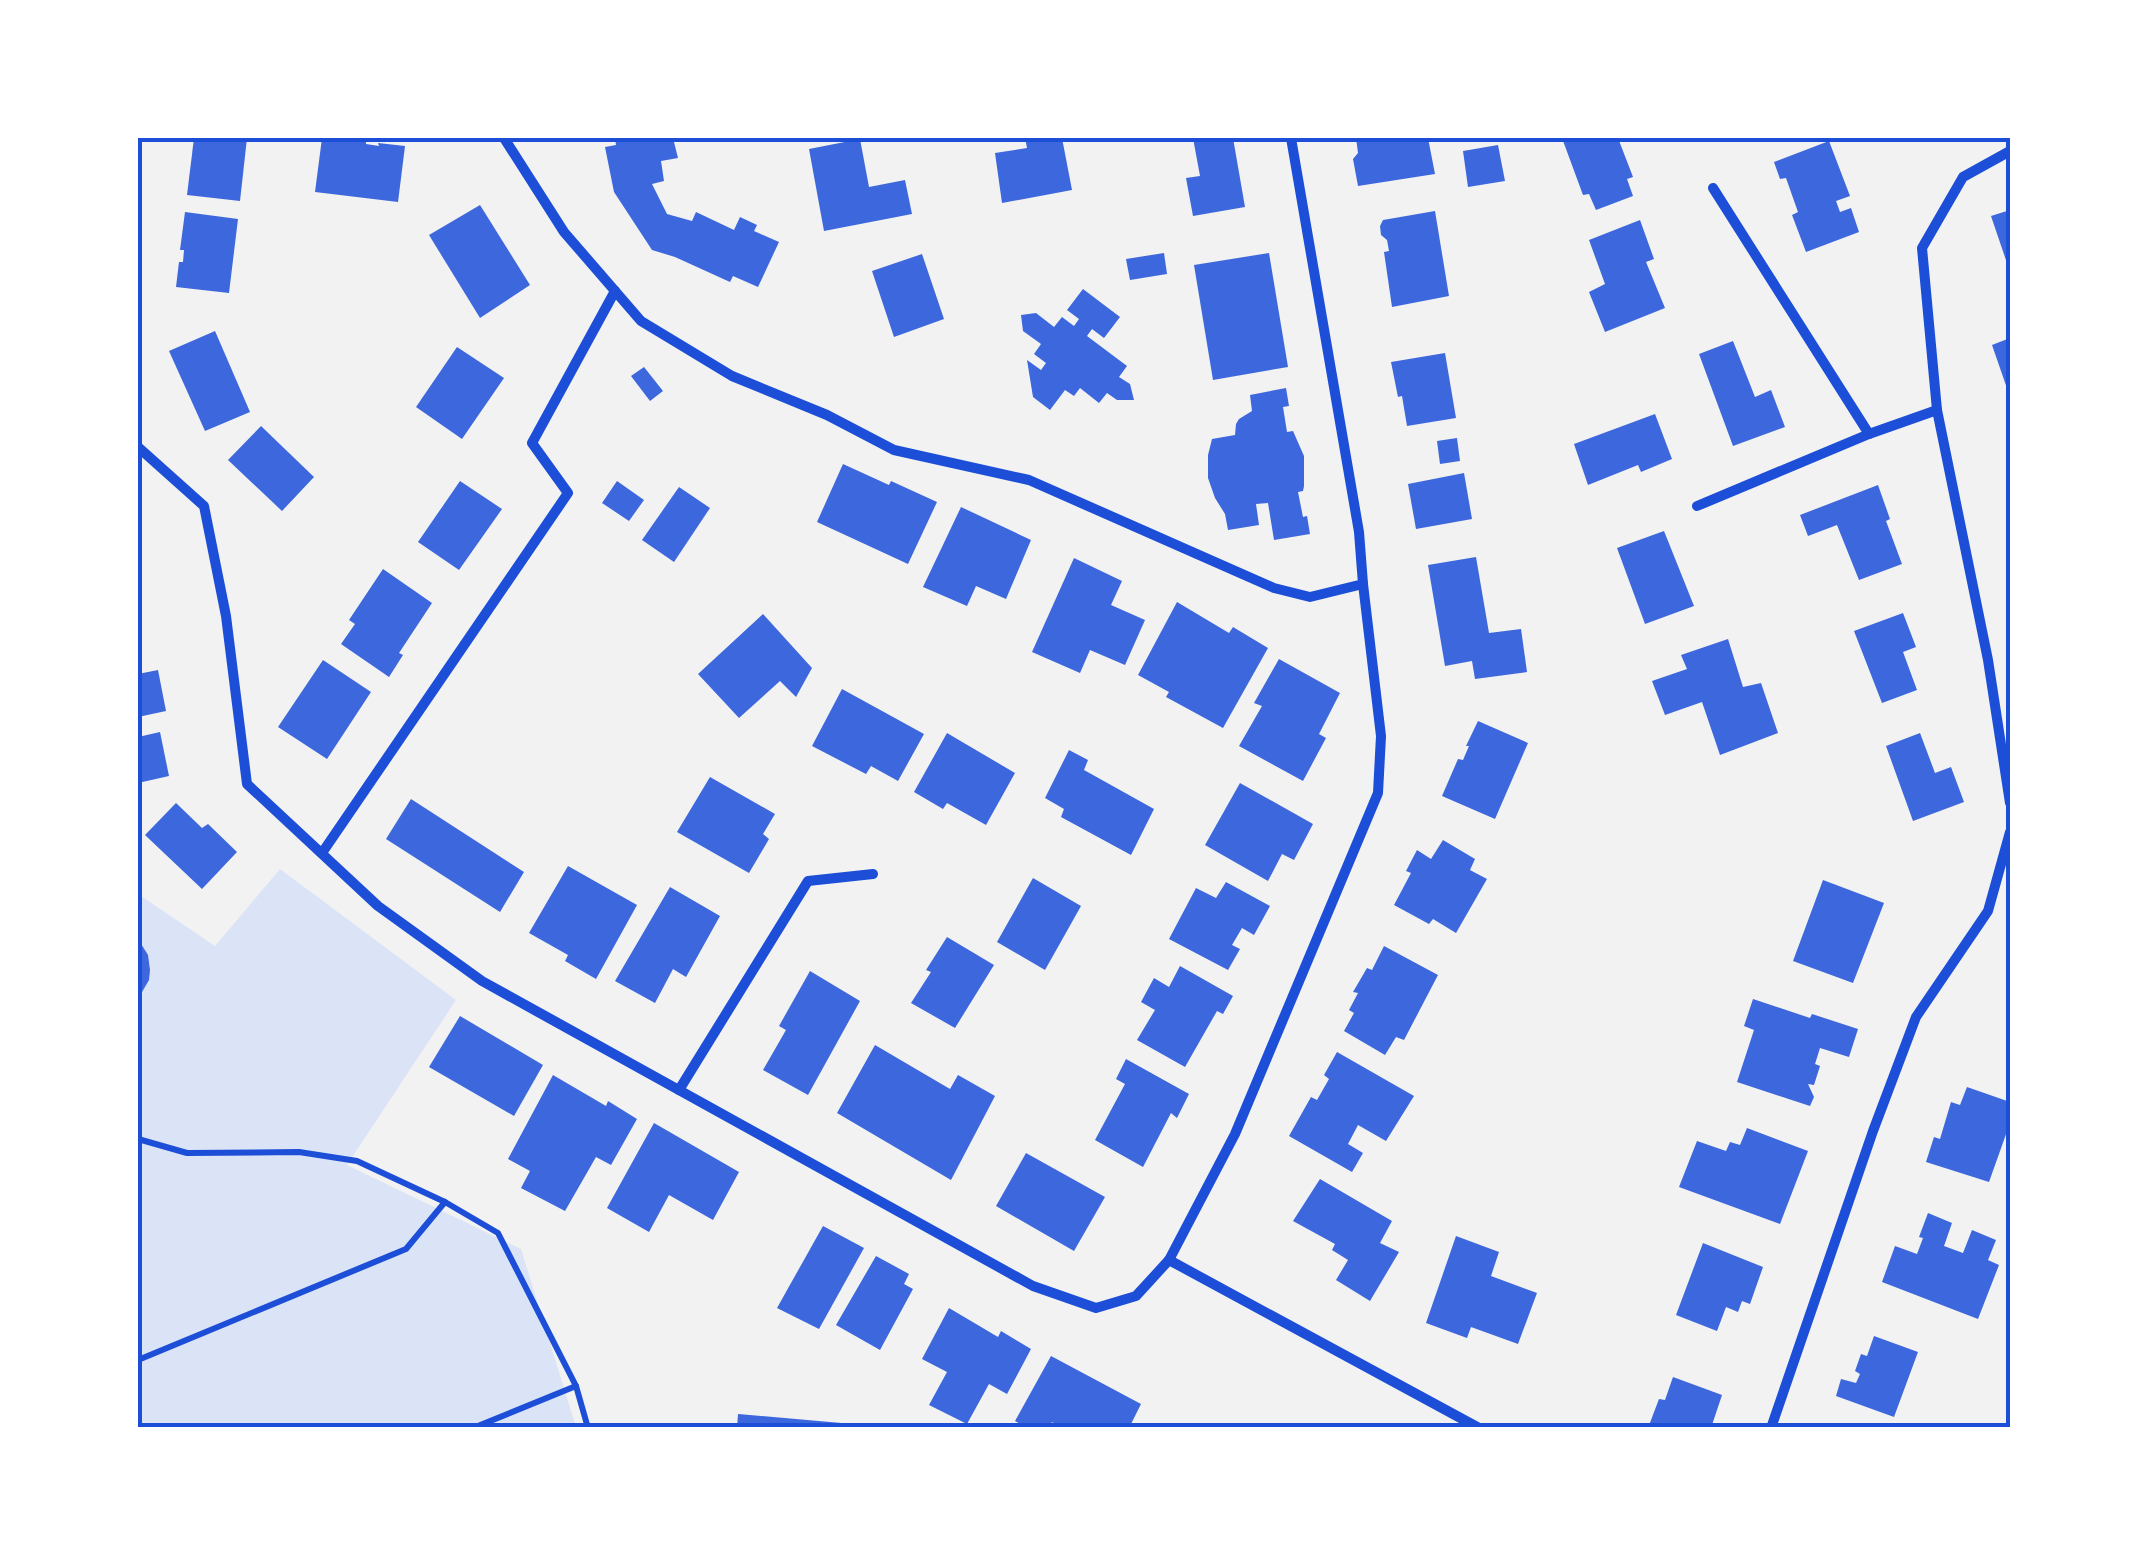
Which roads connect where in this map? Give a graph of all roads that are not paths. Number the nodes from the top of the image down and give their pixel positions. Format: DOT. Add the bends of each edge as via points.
graph roads {
  1 [pos="504,138"];
  2 [pos="1291,138"];
  3 [pos="2010,152"];
  4 [pos="1712,188"];
  5 [pos="615,291"];
  6 [pos="1937,410"];
  7 [pos="1869,434"];
  8 [pos="138,447"];
  9 [pos="1696,506"];
  10 [pos="1363,584"];
  11 [pos="2010,803"];
  12 [pos="2010,832"];
  13 [pos="322,853"];
  14 [pos="874,874"];
  15 [pos="679,1090"];
  16 [pos="1169,1260"];
  17 [pos="1479,1428"];
  18 [pos="1771,1428"];
  1 -- 5 [label="street" via="564,232"];
  2 -- 10 [label="street"];
  3 -- 6 [label="street" via="1963,177 1922,248"];
  4 -- 7 [label="street"];
  5 -- 10 [label="street" via="641,321 732,376 894,450 1029,480 1274,588 1310,597"];
  5 -- 13 [label="street" via="532,444 568,493"];
  6 -- 7 [label="street"];
  6 -- 11 [label="street"];
  7 -- 9 [label="street"];
  8 -- 13 [label="street" via="204,506 248,784"];
  10 -- 16 [label="street" via="1380,736 1378,792 1235,1134"];
  12 -- 18 [label="street" via="1988,911 1916,1017"];
  13 -- 15 [label="street" via="378,906 482,981"];
  14 -- 15 [label="street" via="808,881"];
  15 -- 16 [label="street" via="1033,1286 1096,1308 1136,1296"];
  16 -- 17 [label="street"];
}
